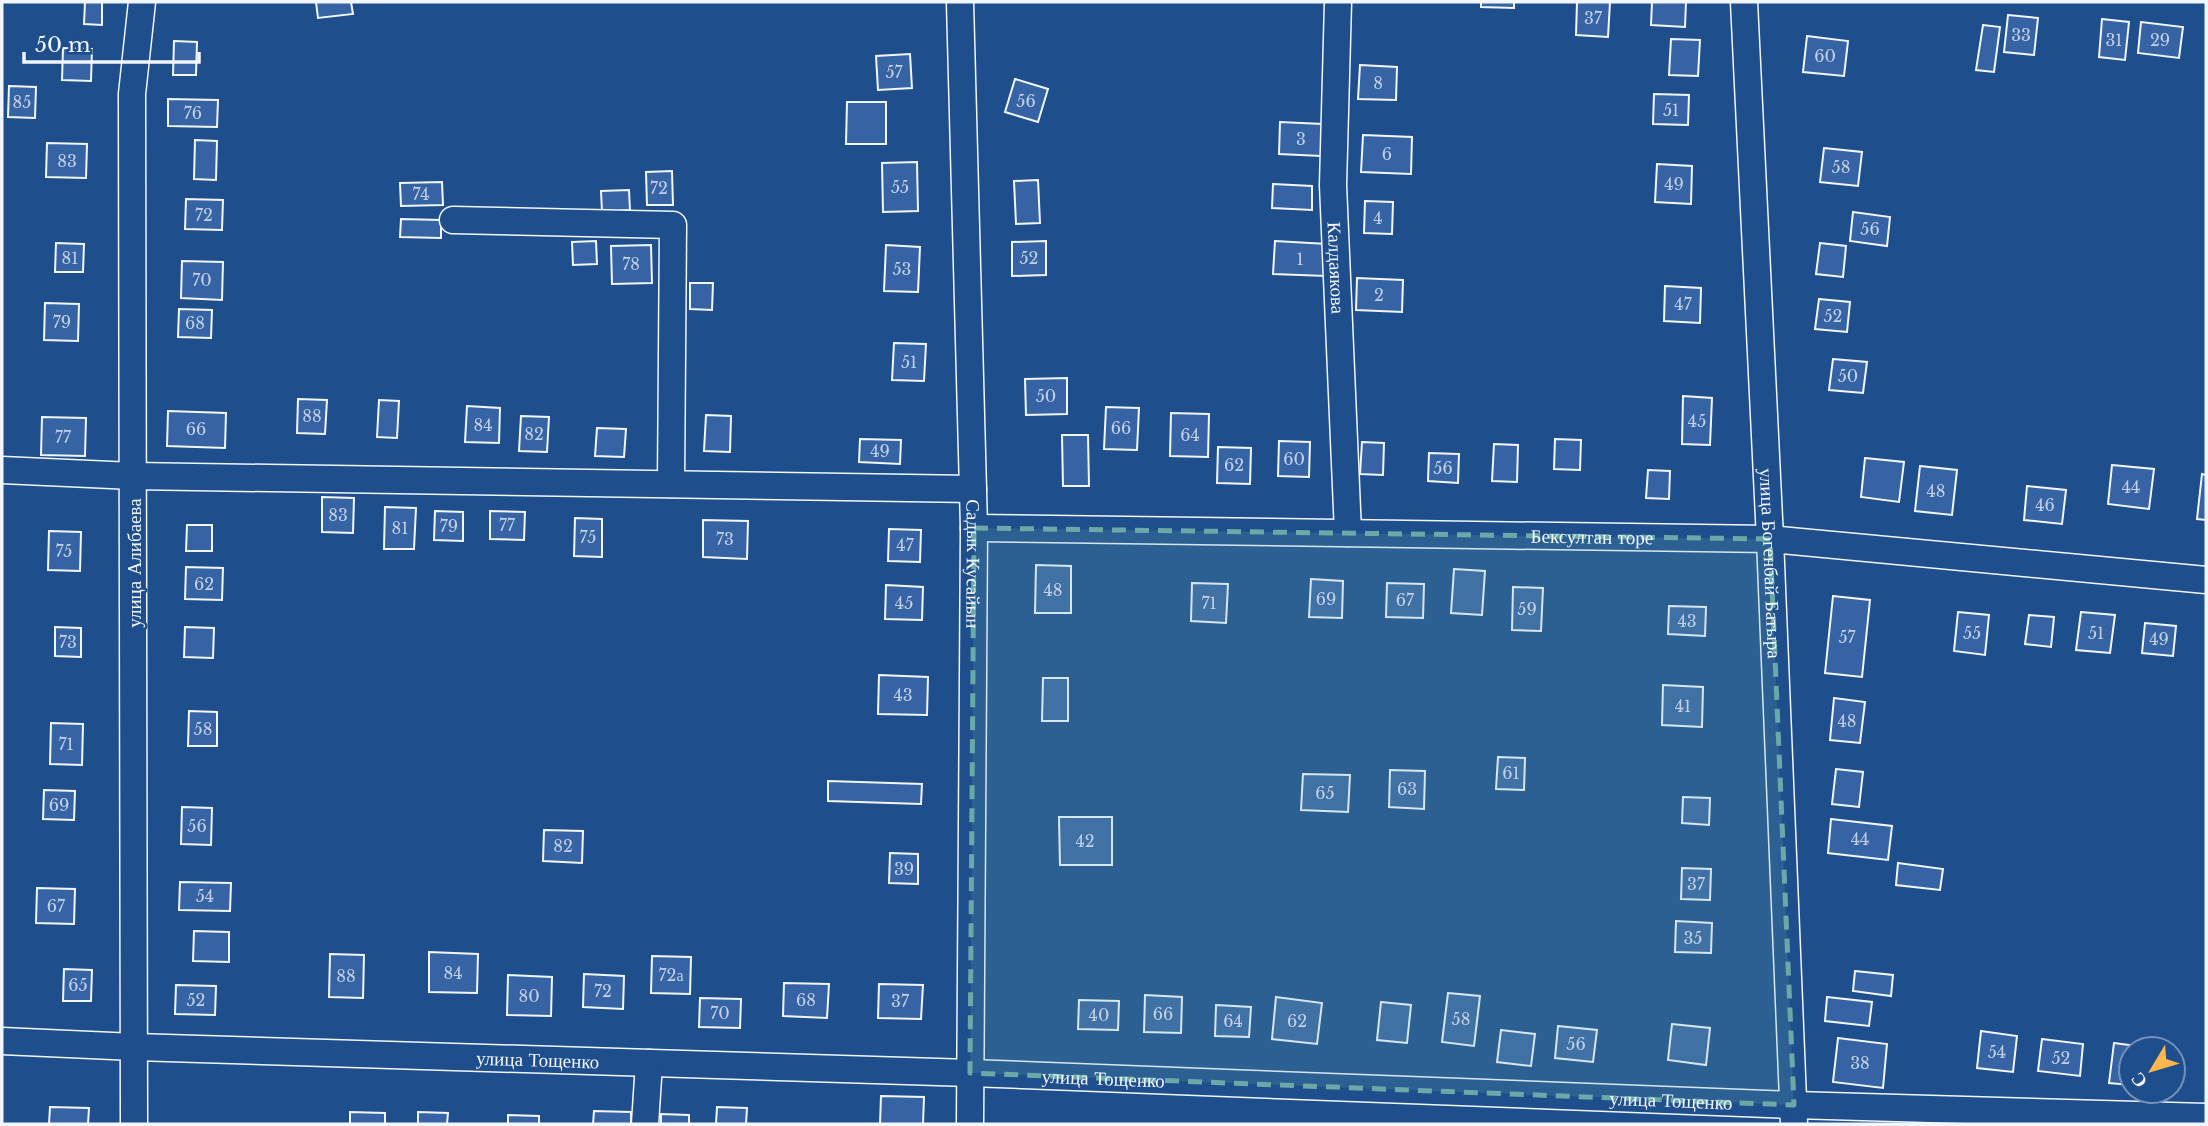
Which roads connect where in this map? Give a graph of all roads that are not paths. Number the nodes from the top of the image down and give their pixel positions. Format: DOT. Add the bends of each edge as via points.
graph roads {
  1 [pos="142,2"];
  2 [pos="960,2"];
  3 [pos="1338,2"];
  4 [pos="1744,2"];
  5 [pos="453,220"];
  6 [pos="2,470"];
  7 [pos="133,476"];
  8 [pos="671,484"];
  9 [pos="973,489"];
  10 [pos="974,528"];
  11 [pos="1348,533"];
  12 [pos="1770,539"];
  13 [pos="2206,580"];
  14 [pos="2,1041"];
  15 [pos="135,1047"];
  16 [pos="649,1063"];
  17 [pos="970,1073"];
  18 [pos="1794,1114"];
  19 [pos="2206,1117"];
  20 [pos="134,1124"];
  21 [pos="645,1124"];
  22 [pos="970,1124"];
  1 -- 7 [label="street, улица Алибаева" via="132,94"];
  2 -- 9 [label="street, Садык Кусайын"];
  3 -- 11 [label="street, Калдаякова" via="1333,185"];
  4 -- 12 [label="street, улица Богенбай Батыра"];
  5 -- 8 [label="street" via="673,225"];
  6 -- 7 [label="street"];
  7 -- 8 [label="street"];
  7 -- 15 [label="street, улица Алибаева"];
  8 -- 9 [label="street"];
  9 -- 10 [label="street, Садык Кусайын"];
  10 -- 11 [label="street, Бексултан торе"];
  10 -- 17 [label="street, Садык Кусайын"];
  11 -- 12 [label="street, Бексултан торе"];
  12 -- 13 [label="street, Бексултан торе"];
  12 -- 18 [label="street, улица Богенбай Батыра"];
  14 -- 15 [label="street, улица Тощенко"];
  15 -- 16 [label="street, улица Тощенко"];
  15 -- 20 [label="street, улица Алибаева"];
  16 -- 17 [label="street, улица Тощенко"];
  16 -- 21 [label="street"];
  17 -- 18 [label="street, улица Тощенко"];
  17 -- 22 [label="street, Садык Кусайын"];
  18 -- 19 [label="street, улица Тощенко"];
}
